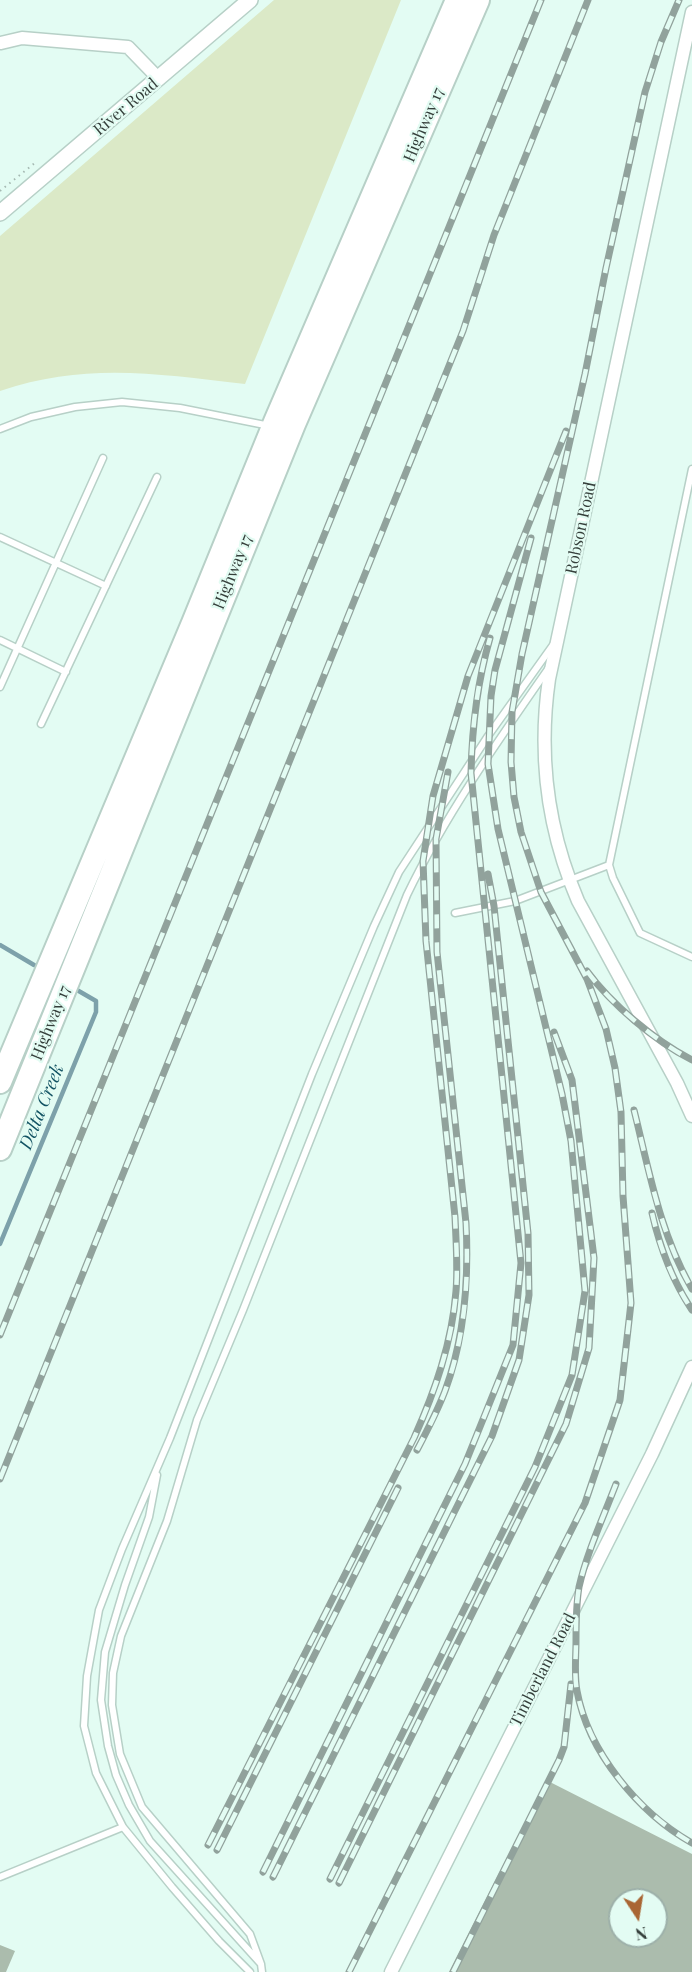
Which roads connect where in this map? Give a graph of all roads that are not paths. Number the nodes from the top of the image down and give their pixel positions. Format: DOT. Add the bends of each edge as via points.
graph roads {
  1 [pos="250,0"];
  2 [pos="457,0"];
  3 [pos="478,0"];
  4 [pos="692,12"];
  5 [pos="689,37"];
  6 [pos="2,43"];
  7 [pos="159,79"];
  8 [pos="0,213"];
  9 [pos="273,427"];
  10 [pos="0,429"];
  11 [pos="103,459"];
  12 [pos="692,469"];
  13 [pos="157,477"];
  14 [pos="689,494"];
  15 [pos="0,537"];
  16 [pos="56,563"];
  17 [pos="106,586"];
  18 [pos="0,640"];
  19 [pos="556,640"];
  20 [pos="18,649"];
  21 [pos="552,665"];
  22 [pos="66,672"];
  23 [pos="0,687"];
  24 [pos="41,724"];
  25 [pos="609,865"];
  26 [pos="568,879"];
  27 [pos="455,913"];
  28 [pos="692,957"];
  29 [pos="0,1082"];
  30 [pos="692,1116"];
  31 [pos="0,1149"];
  32 [pos="692,1367"];
  33 [pos="160,1461"];
  34 [pos="123,1827"];
  35 [pos="0,1876"];
  36 [pos="261,1964"];
  37 [pos="250,1972"];
  38 [pos="262,1972"];
  39 [pos="391,1972"];
  1 -- 7 [label="street, River Road"];
  2 -- 9 [label="highway, Highway 17"];
  3 -- 31 [label="highway, Highway 17" via="294,424"];
  4 -- 5 [label="street, Robson Road"];
  5 -- 19 [label="street, Robson Road"];
  6 -- 7 [label="street" via="22,38 128,47"];
  7 -- 8 [label="street, River Road"];
  9 -- 10 [label="lane" via="180,408 122,402 31,417"];
  9 -- 29 [label="highway, Highway 17"];
  11 -- 16 [label="lane"];
  12 -- 14 [label="lane"];
  13 -- 17 [label="lane"];
  14 -- 25 [label="lane"];
  15 -- 16 [label="lane"];
  16 -- 17 [label="lane"];
  16 -- 20 [label="lane"];
  17 -- 22 [label="lane"];
  18 -- 20 [label="lane"];
  19 -- 21 [label="street, Robson Road"];
  19 -- 33 [label="lane" via="399,872 312,1074"];
  20 -- 22 [label="lane"];
  20 -- 23 [label="lane"];
  21 -- 26 [label="street, Robson Road" via="545,706 545,778"];
  21 -- 36 [label="lane" via="435,839 407,895 197,1420 167,1521 121,1636 113,1673 112,1705 120,1755 142,1808 250,1934"];
  22 -- 24 [label="lane"];
  25 -- 26 [label="lane"];
  25 -- 28 [label="lane" via="640,933"];
  26 -- 27 [label="lane" via="515,901"];
  26 -- 30 [label="street, Robson Road"];
  32 -- 39 [label="street, Timberland Road"];
  33 -- 34 [label="lane" via="99,1610 87,1676 84,1726 96,1773"];
  33 -- 36 [label="lane" via="149,1517 105,1652 101,1700 108,1746 129,1805 150,1841"];
  34 -- 35 [label="lane"];
  34 -- 37 [label="lane" via="195,1914"];
  36 -- 38 [label="lane"];
}
